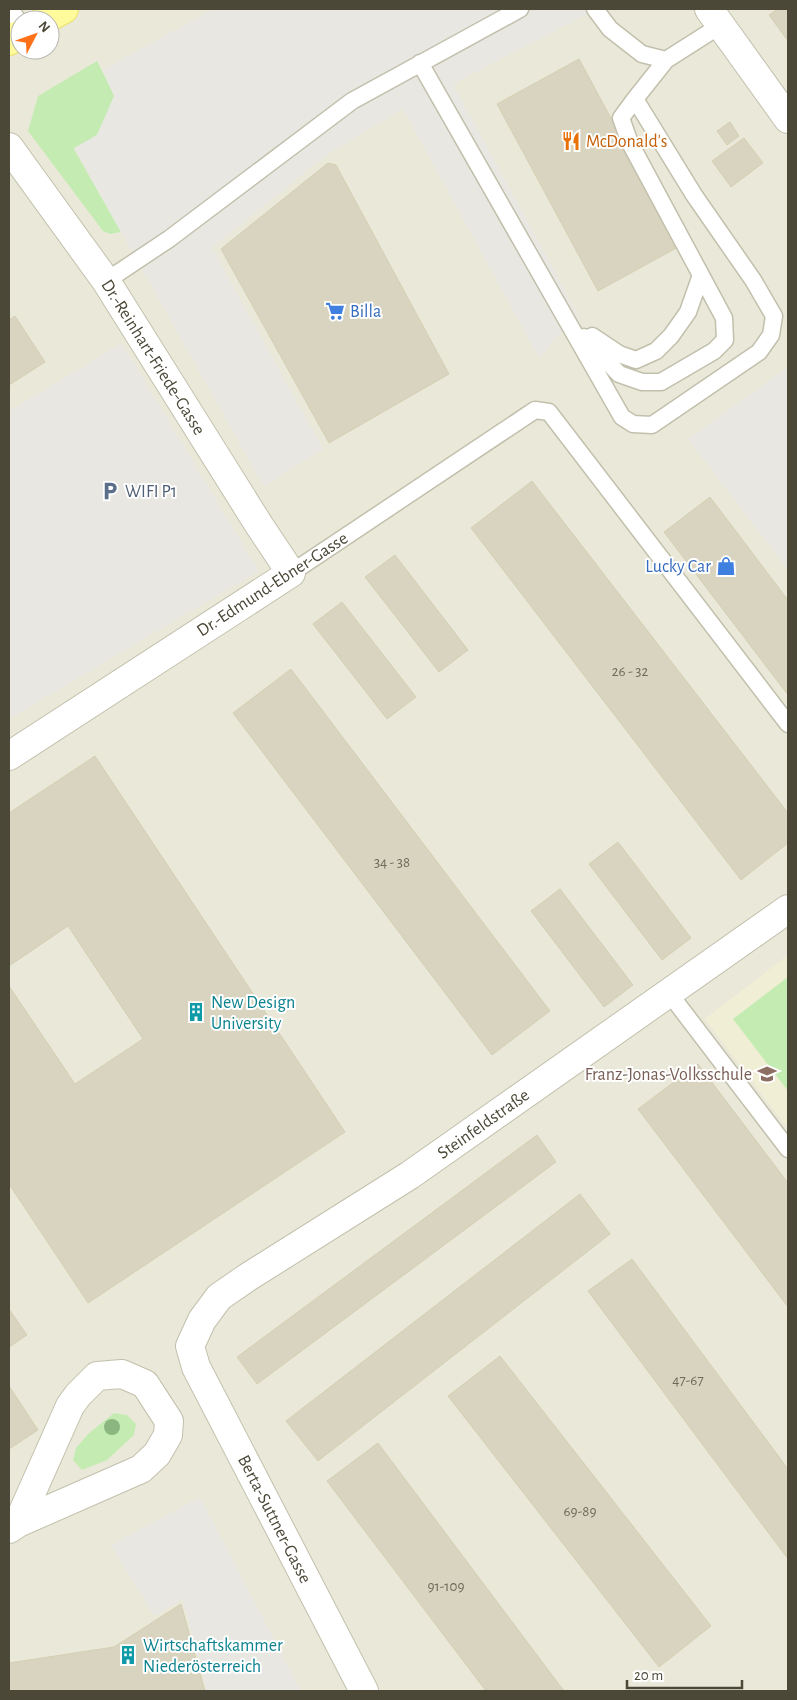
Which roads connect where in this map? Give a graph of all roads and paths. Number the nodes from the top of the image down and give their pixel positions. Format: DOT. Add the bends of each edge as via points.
graph roads {
  1 [pos="520,9"];
  2 [pos="595,9"];
  3 [pos="715,17"];
  4 [pos="666,60"];
  5 [pos="420,62"];
  6 [pos="635,99"];
  7 [pos="788,119"];
  8 [pos="9,147"];
  9 [pos="701,275"];
  10 [pos="106,281"];
  11 [pos="565,318"];
  12 [pos="291,573"];
  13 [pos="788,724"];
  14 [pos="9,756"];
  15 [pos="788,909"];
  16 [pos="669,993"];
  17 [pos="788,1149"];
  18 [pos="190,1346"];
  19 [pos="14,1526"];
  20 [pos="364,1691"];
  1 -- 5 [label="lane"];
  2 -- 4 [label="lane" via="610,29 642,54"];
  3 -- 4 [label="lane"];
  3 -- 7 [label="street"];
  4 -- 6 [label="lane"];
  5 -- 10 [label="lane" via="352,101 169,239"];
  5 -- 11 [label="lane"];
  6 -- 9 [label="lane" via="621,118 627,135"];
  6 -- 11 [label="lane" via="774,316 771,334 759,352 652,425 633,424 622,416"];
  8 -- 10 [label="street, Dr.-Reinhart-Friede-Gasse"];
  9 -- 11 [label="lane" via="688,312 671,336 656,351 636,360 619,354"];
  9 -- 11 [label="lane" via="724,318 725,340 714,351 661,382 642,382 619,374"];
  10 -- 12 [label="street, Dr.-Reinhart-Friede-Gasse"];
  12 -- 13 [label="lane, Dr.-Edmund-Ebner-Gasse" via="534,410 549,412"];
  12 -- 14 [label="street, Dr.-Edmund-Ebner-Gasse"];
  15 -- 16 [label="street, Steinfeldstraße"];
  16 -- 17 [label="lane"];
  16 -- 18 [label="street, Steinfeldstraße" via="410,1175 248,1276 220,1297 202,1320"];
  18 -- 20 [label="street, Berta-Suttner-Gasse" via="196,1367"];
  19 -- 19 [label="street" via="141,1469 157,1454 168,1435 169,1421 145,1384 122,1374 97,1376 78,1395"];
}
